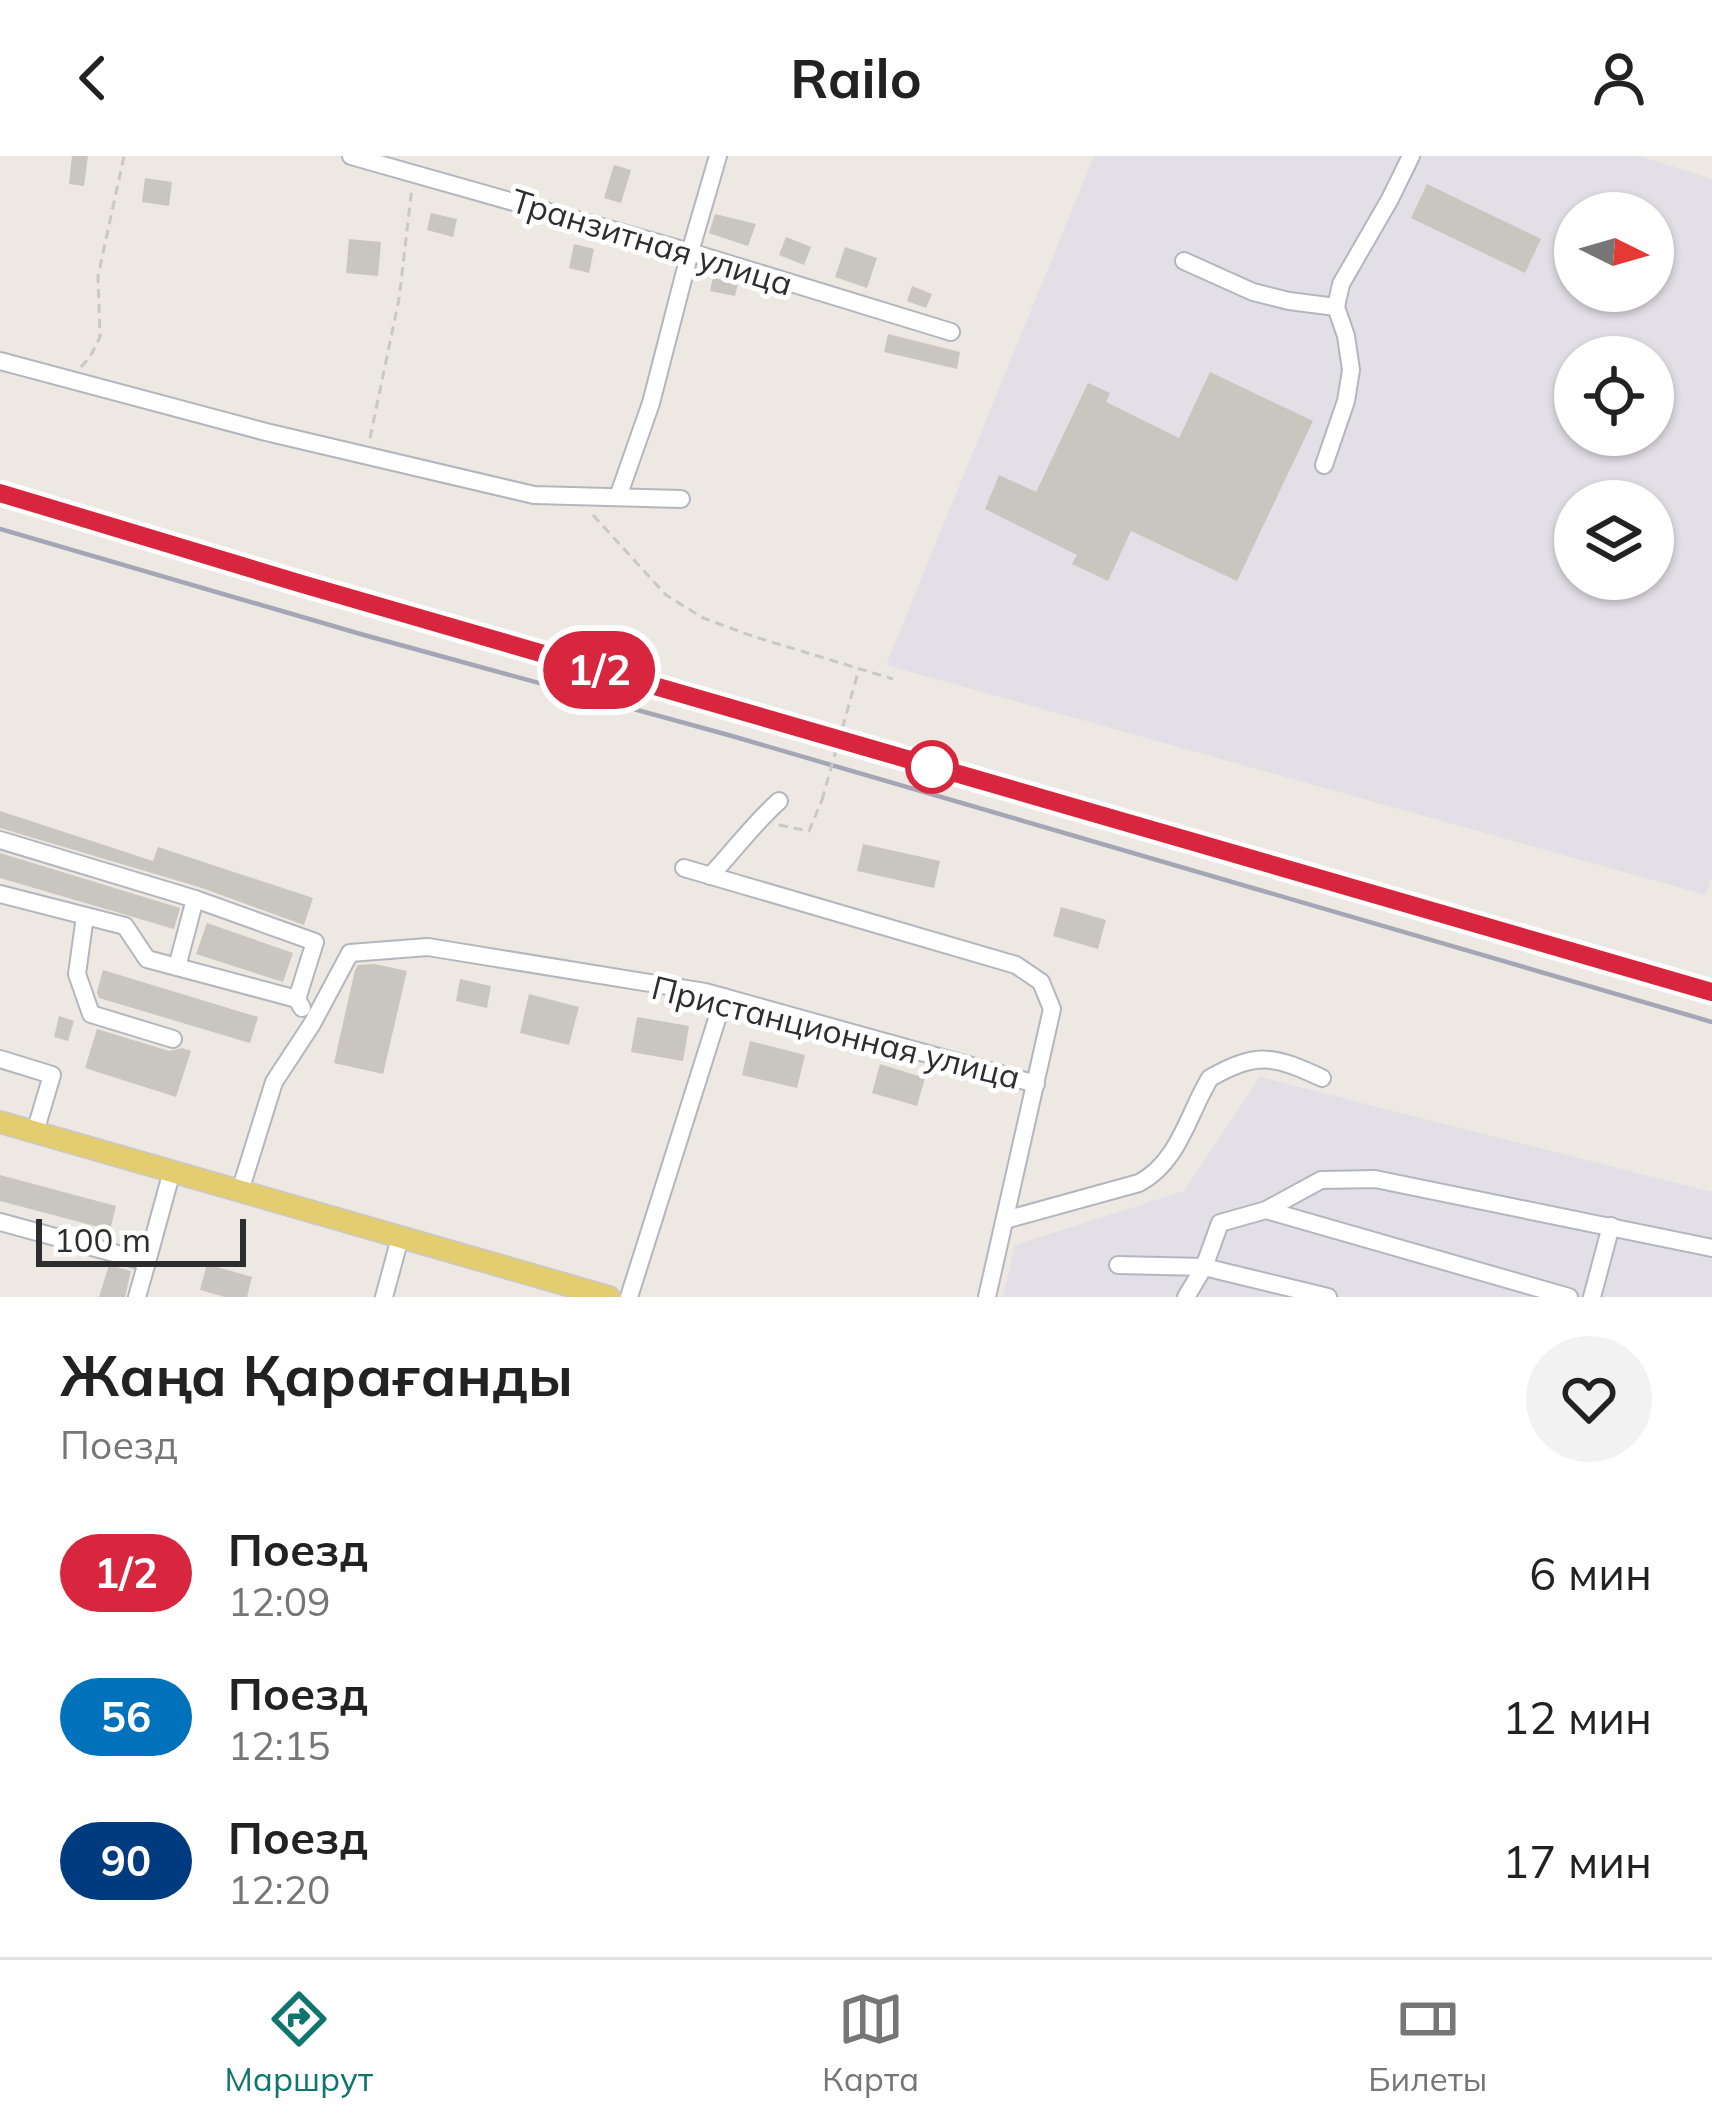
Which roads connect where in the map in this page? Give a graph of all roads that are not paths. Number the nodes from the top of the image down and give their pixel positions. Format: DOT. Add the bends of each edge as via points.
graph roads {
  1 [pos="351,156"];
  2 [pos="718,156"];
  3 [pos="1411,156"];
  4 [pos="690,252"];
  5 [pos="1184,261"];
  6 [pos="1336,307"];
  7 [pos="951,332"];
  8 [pos="0,361"];
  9 [pos="1324,465"];
  10 [pos="618,497"];
  11 [pos="681,499"];
  12 [pos="779,801"];
  13 [pos="0,840"];
  14 [pos="684,868"];
  15 [pos="710,876"];
  16 [pos="0,894"];
  17 [pos="195,899"];
  18 [pos="85,916"];
  19 [pos="177,967"];
  20 [pos="724,997"];
  21 [pos="297,999"];
  22 [pos="312,1024"];
  23 [pos="173,1039"];
  24 [pos="0,1058"];
  25 [pos="1322,1078"];
  26 [pos="1036,1084"];
  27 [pos="0,1122"];
  28 [pos="35,1132"];
  29 [pos="172,1171"];
  30 [pos="240,1191"];
  31 [pos="1266,1210"];
  32 [pos="1005,1220"];
  33 [pos="0,1222"];
  34 [pos="1611,1226"];
  35 [pos="400,1238"];
  36 [pos="1712,1248"];
  37 [pos="147,1262"];
  38 [pos="1118,1265"];
  39 [pos="1204,1267"];
  40 [pos="136,1297"];
  41 [pos="384,1297"];
  42 [pos="609,1297"];
  43 [pos="629,1297"];
  44 [pos="987,1297"];
  45 [pos="1186,1297"];
  46 [pos="1328,1297"];
  47 [pos="1569,1297"];
  48 [pos="1592,1297"];
  1 -- 4 [label="street, Транзитная улица"];
  2 -- 4 [label="street"];
  3 -- 6 [label="street"];
  4 -- 7 [label="street, Транзитная улица"];
  4 -- 10 [label="street"];
  5 -- 6 [label="street" via="1253,292"];
  6 -- 9 [label="street" via="1351,370"];
  8 -- 10 [label="street" via="534,495"];
  10 -- 11 [label="street"];
  12 -- 15 [label="street"];
  13 -- 17 [label="street"];
  14 -- 15 [label="street"];
  15 -- 26 [label="street" via="1016,965 1041,982 1052,1009"];
  16 -- 18 [label="street"];
  17 -- 19 [label="street"];
  17 -- 21 [label="street" via="315,942"];
  18 -- 19 [label="street" via="125,926 147,959"];
  18 -- 23 [label="street" via="77,974 91,1013"];
  19 -- 21 [label="street"];
  20 -- 22 [label="street, Пристанционная улица" via="428,946 350,953"];
  20 -- 26 [label="street, Пристанционная улица"];
  20 -- 43 [label="street"];
  21 -- 22 [label="street"];
  22 -- 30 [label="street" via="274,1082"];
  24 -- 28 [label="street" via="52,1075"];
  25 -- 32 [label="street" via="1264,1057 1221,1072 1155,1174"];
  26 -- 32 [label="street"];
  27 -- 28 [label="main road"];
  28 -- 29 [label="main road"];
  29 -- 30 [label="main road"];
  29 -- 37 [label="street"];
  30 -- 35 [label="main road"];
  31 -- 34 [label="street" via="1321,1180 1375,1179"];
  31 -- 39 [label="street" via="1220,1223"];
  31 -- 47 [label="street"];
  32 -- 44 [label="street"];
  33 -- 37 [label="street"];
  34 -- 36 [label="street"];
  34 -- 48 [label="street"];
  35 -- 41 [label="street"];
  35 -- 42 [label="main road"];
  37 -- 40 [label="street"];
  38 -- 39 [label="street"];
  39 -- 45 [label="street"];
  39 -- 46 [label="street"];
}
